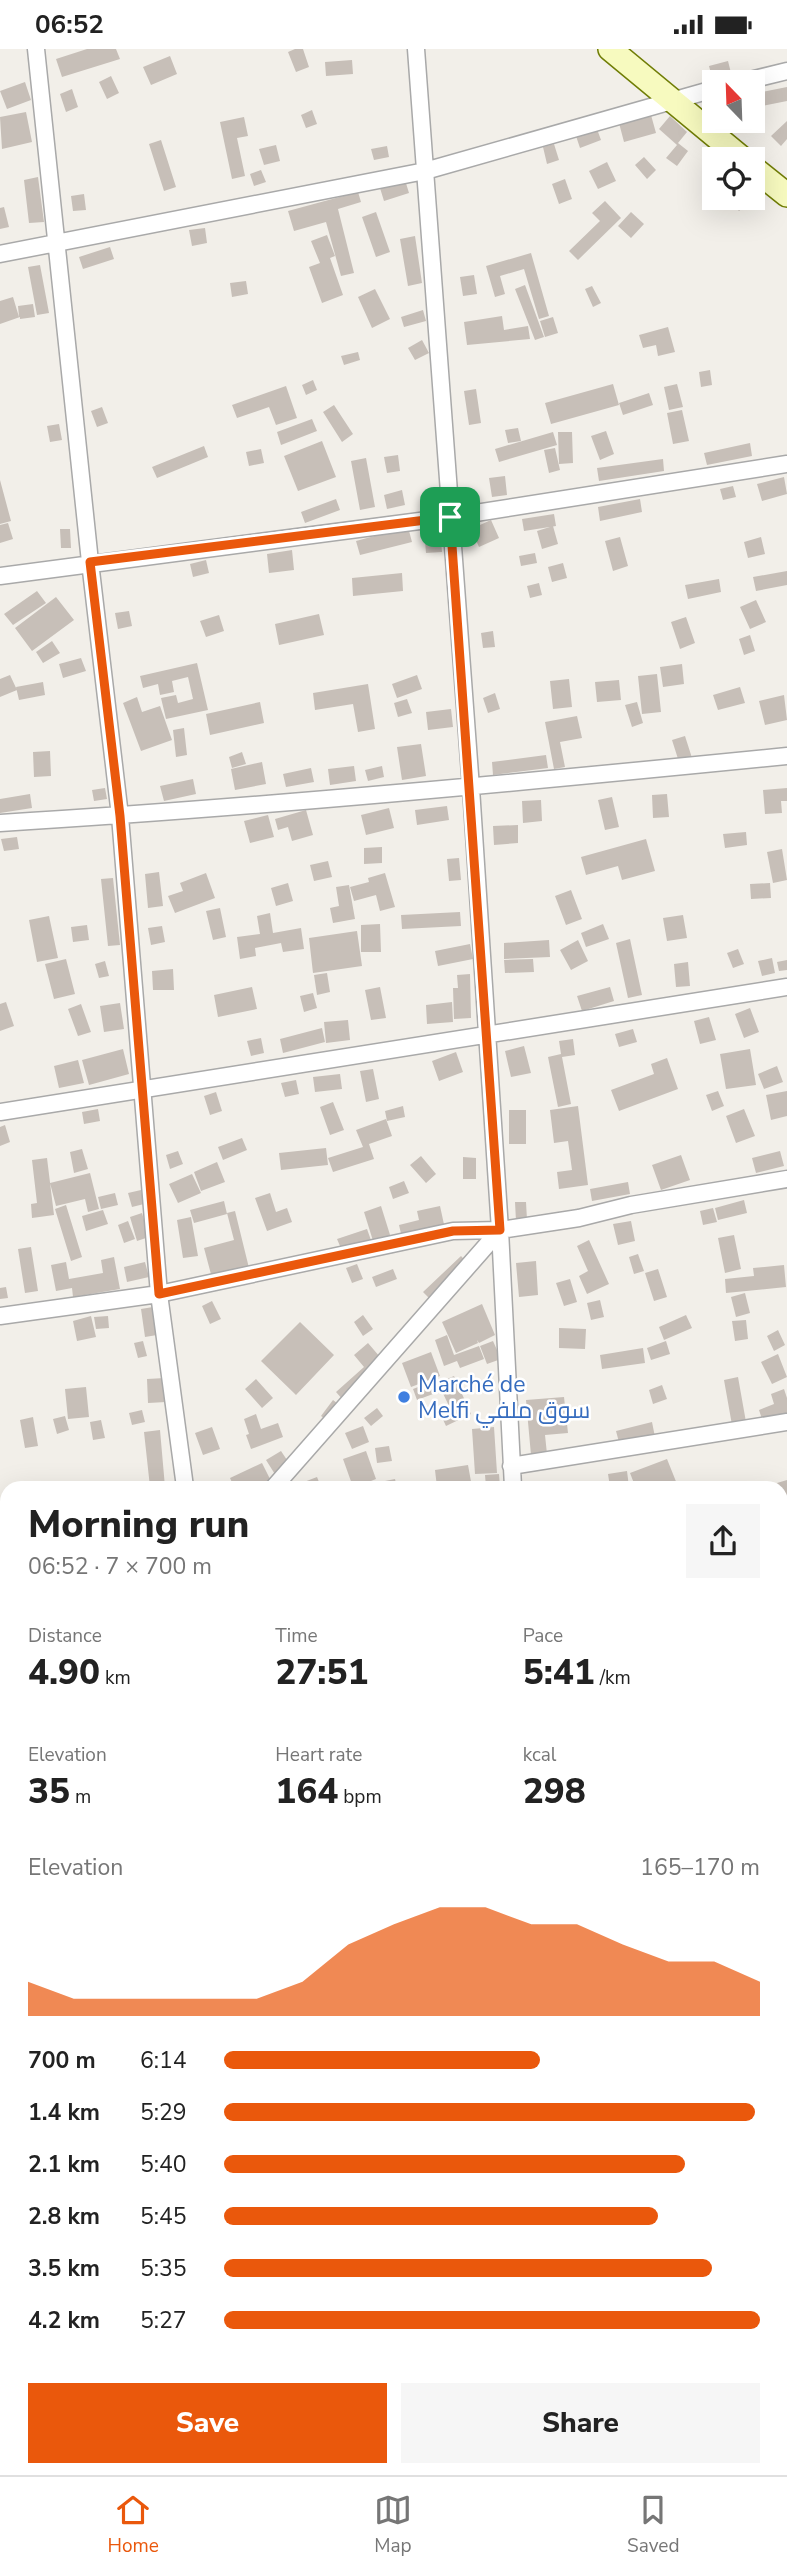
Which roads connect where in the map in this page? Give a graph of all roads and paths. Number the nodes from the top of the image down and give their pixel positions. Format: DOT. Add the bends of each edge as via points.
graph roads {
  1 [pos="36,49"];
  2 [pos="416,49"];
  3 [pos="610,49"];
  4 [pos="787,71"];
  5 [pos="765,76"];
  6 [pos="702,92"];
  7 [pos="671,100"];
  8 [pos="728,147"];
  9 [pos="425,171"];
  10 [pos="765,177"];
  11 [pos="787,195"];
  12 [pos="56,244"];
  13 [pos="0,254"];
  14 [pos="787,464"];
  15 [pos="450,517"];
  16 [pos="90,562"];
  17 [pos="0,576"];
  18 [pos="787,756"];
  19 [pos="471,788"];
  20 [pos="120,816"];
  21 [pos="0,823"];
  22 [pos="787,987"];
  23 [pos="486,1035"];
  24 [pos="142,1090"];
  25 [pos="0,1112"];
  26 [pos="787,1179"];
  27 [pos="500,1230"];
  28 [pos="159,1294"];
  29 [pos="0,1315"];
  30 [pos="787,1422"];
  31 [pos="511,1466"];
  32 [pos="184,1481"];
  33 [pos="279,1481"];
  34 [pos="512,1481"];
  1 -- 12 [label="street"];
  2 -- 9 [label="street"];
  3 -- 7 [label="main road"];
  4 -- 5 [label="street"];
  6 -- 7 [label="street"];
  7 -- 8 [label="main road"];
  7 -- 9 [label="street"];
  9 -- 12 [label="street"];
  9 -- 15 [label="street"];
  10 -- 11 [label="main road"];
  12 -- 13 [label="street"];
  12 -- 16 [label="street"];
  14 -- 15 [label="street"];
  15 -- 16 [label="street"];
  15 -- 19 [label="street"];
  16 -- 17 [label="street"];
  16 -- 20 [label="street"];
  18 -- 19 [label="street"];
  19 -- 20 [label="street"];
  19 -- 23 [label="street"];
  20 -- 21 [label="street"];
  20 -- 24 [label="street"];
  22 -- 23 [label="street"];
  23 -- 24 [label="street"];
  23 -- 27 [label="street"];
  24 -- 25 [label="street"];
  24 -- 28 [label="street"];
  26 -- 27 [label="street"];
  27 -- 28 [label="street" via="453,1231"];
  27 -- 31 [label="street"];
  27 -- 33 [label="street"];
  28 -- 29 [label="street"];
  28 -- 32 [label="street"];
  30 -- 31 [label="street"];
  31 -- 34 [label="street"];
}
